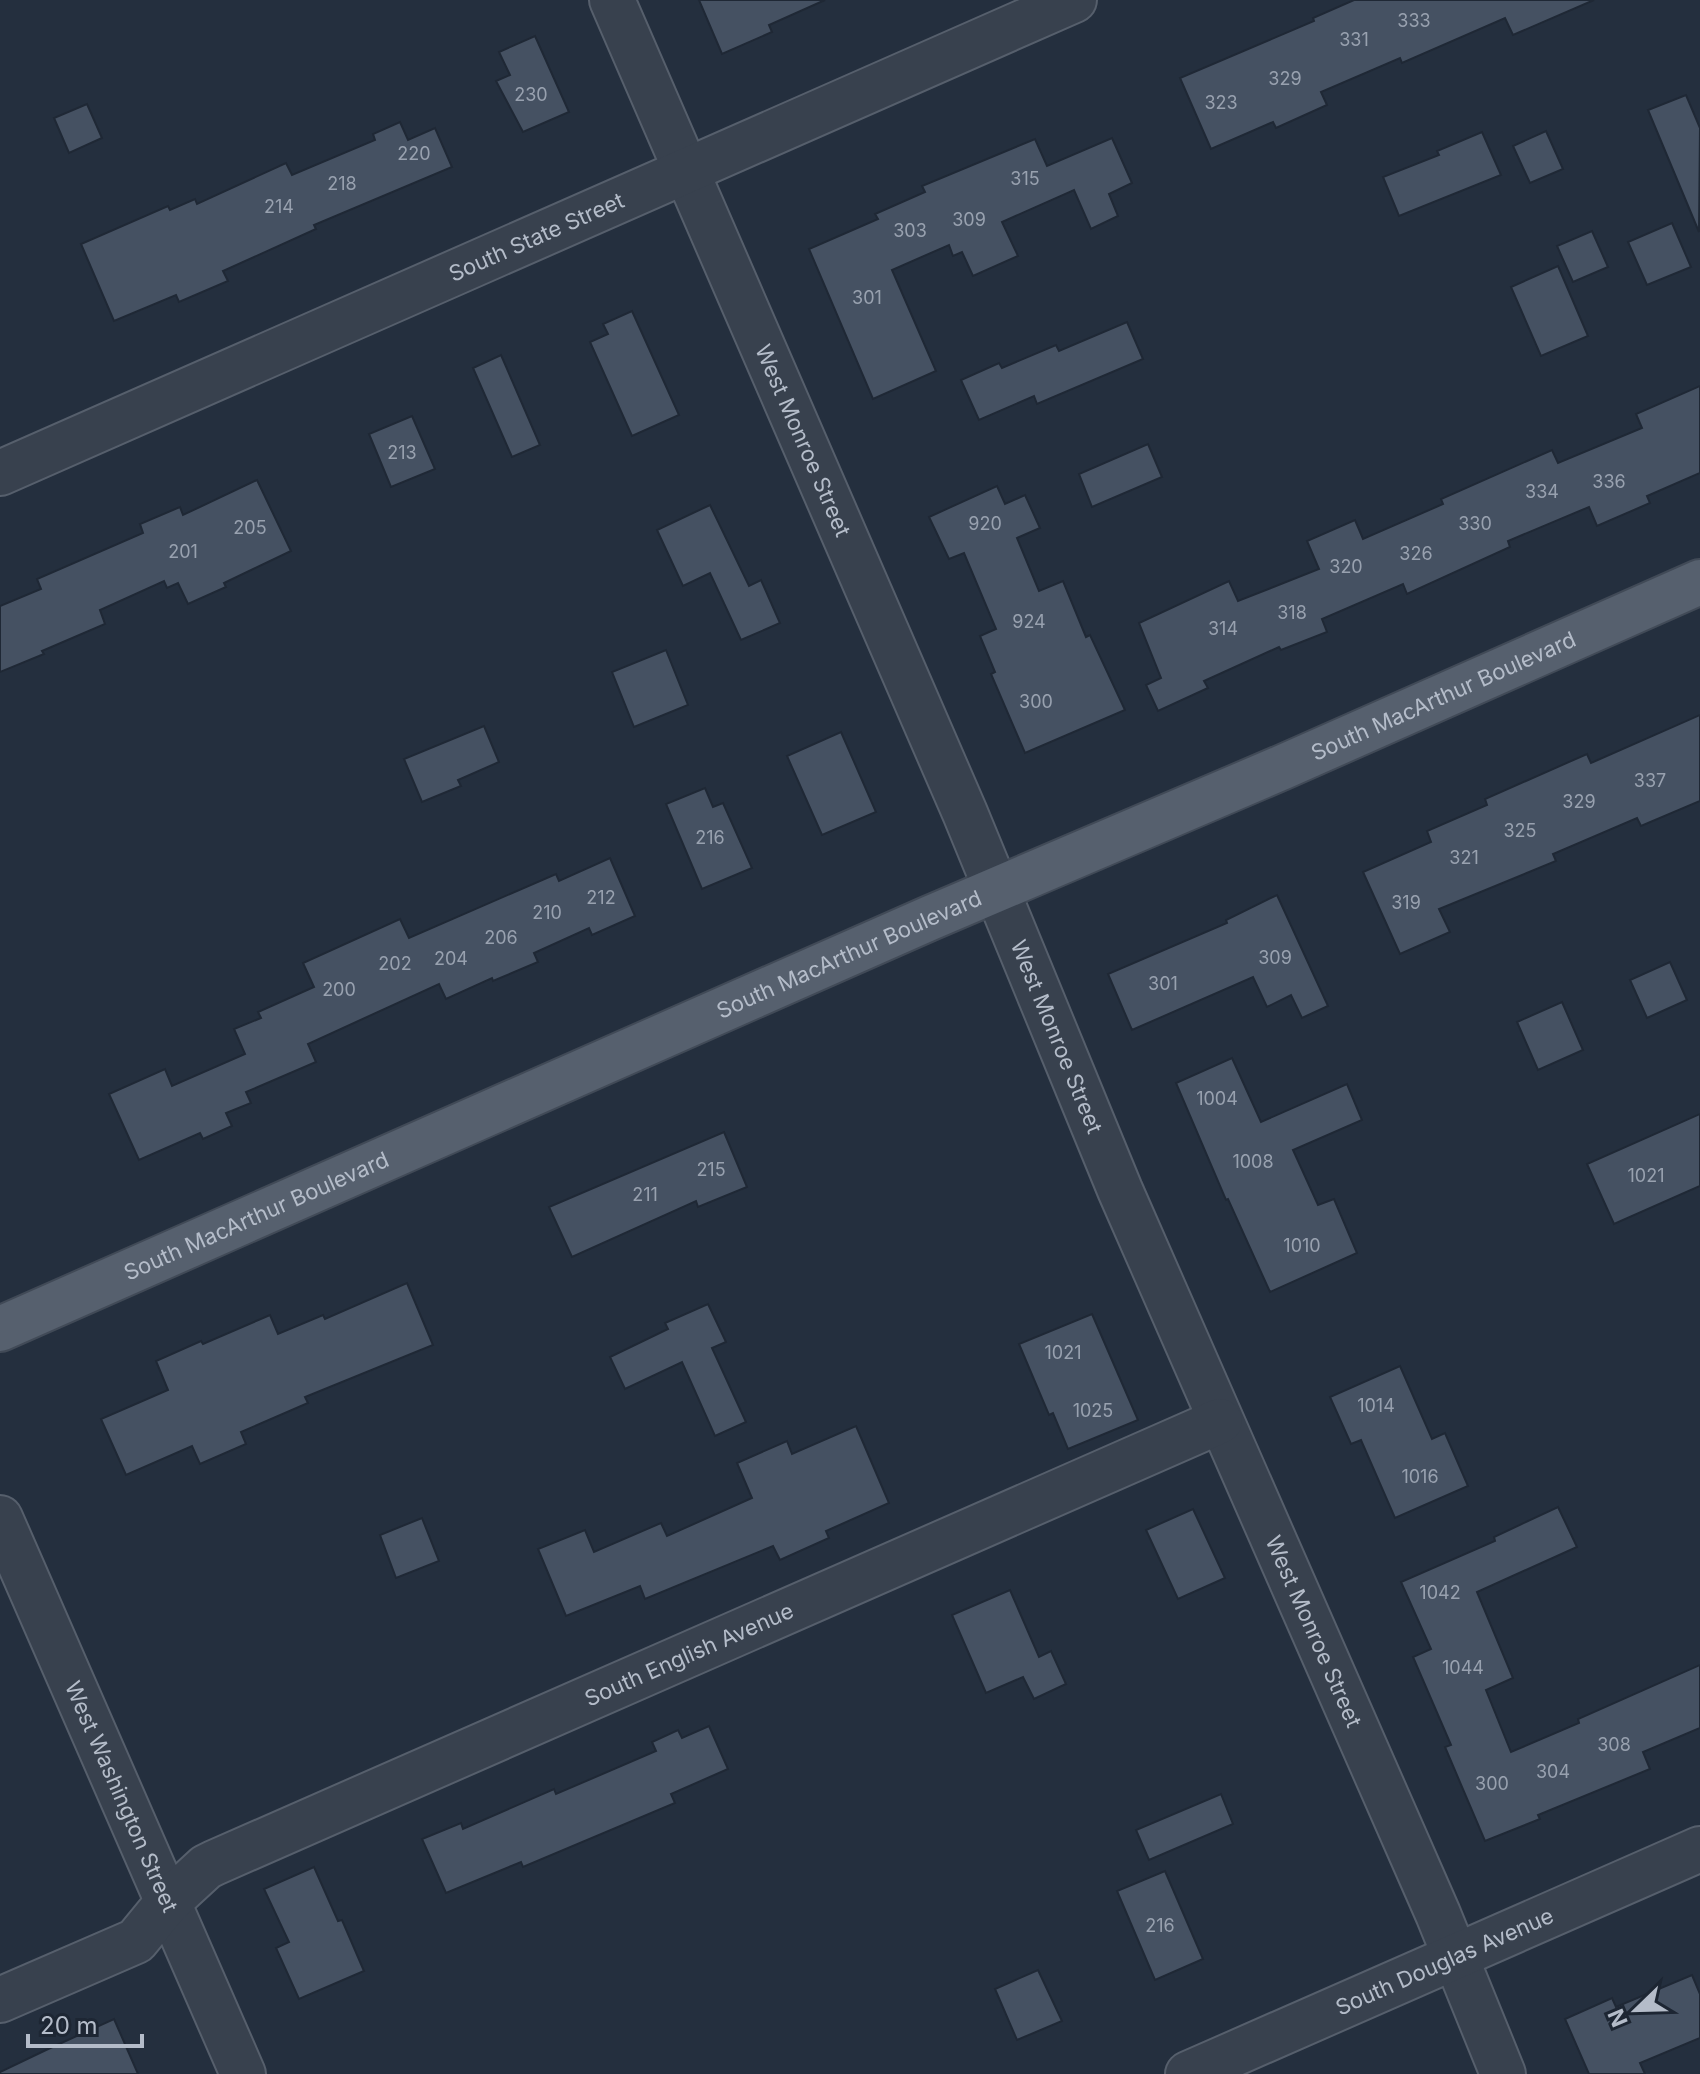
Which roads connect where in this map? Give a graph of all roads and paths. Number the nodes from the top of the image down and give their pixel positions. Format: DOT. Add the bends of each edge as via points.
graph roads {
  1 [pos="612,0"];
  2 [pos="1074,0"];
  3 [pos="685,169"];
  4 [pos="0,473"];
  5 [pos="1700,582"];
  6 [pos="997,890"];
  7 [pos="0,1329"];
  8 [pos="1220,1421"];
  9 [pos="0,1518"];
  10 [pos="1700,1849"];
  11 [pos="168,1902"];
  12 [pos="1455,1956"];
  13 [pos="0,2000"];
  14 [pos="243,2074"];
  15 [pos="1188,2074"];
  16 [pos="1503,2074"];
  1 -- 3 [label="street, West Monroe Street"];
  2 -- 3 [label="street, South State Street"];
  3 -- 4 [label="street, South State Street"];
  3 -- 6 [label="street, West Monroe Street"];
  5 -- 6 [label="main road, South MacArthur Boulevard"];
  6 -- 7 [label="main road, South MacArthur Boulevard"];
  6 -- 8 [label="street, West Monroe Street"];
  8 -- 11 [label="street, South English Avenue" via="214,1863"];
  8 -- 12 [label="street, West Monroe Street"];
  9 -- 11 [label="street, West Washington Street"];
  10 -- 12 [label="street, South Douglas Avenue"];
  11 -- 13 [label="street, South English Avenue" via="136,1941"];
  11 -- 14 [label="street, West Washington Street"];
  12 -- 15 [label="street, South Douglas Avenue"];
  12 -- 16 [label="street, West Monroe Street"];
}
